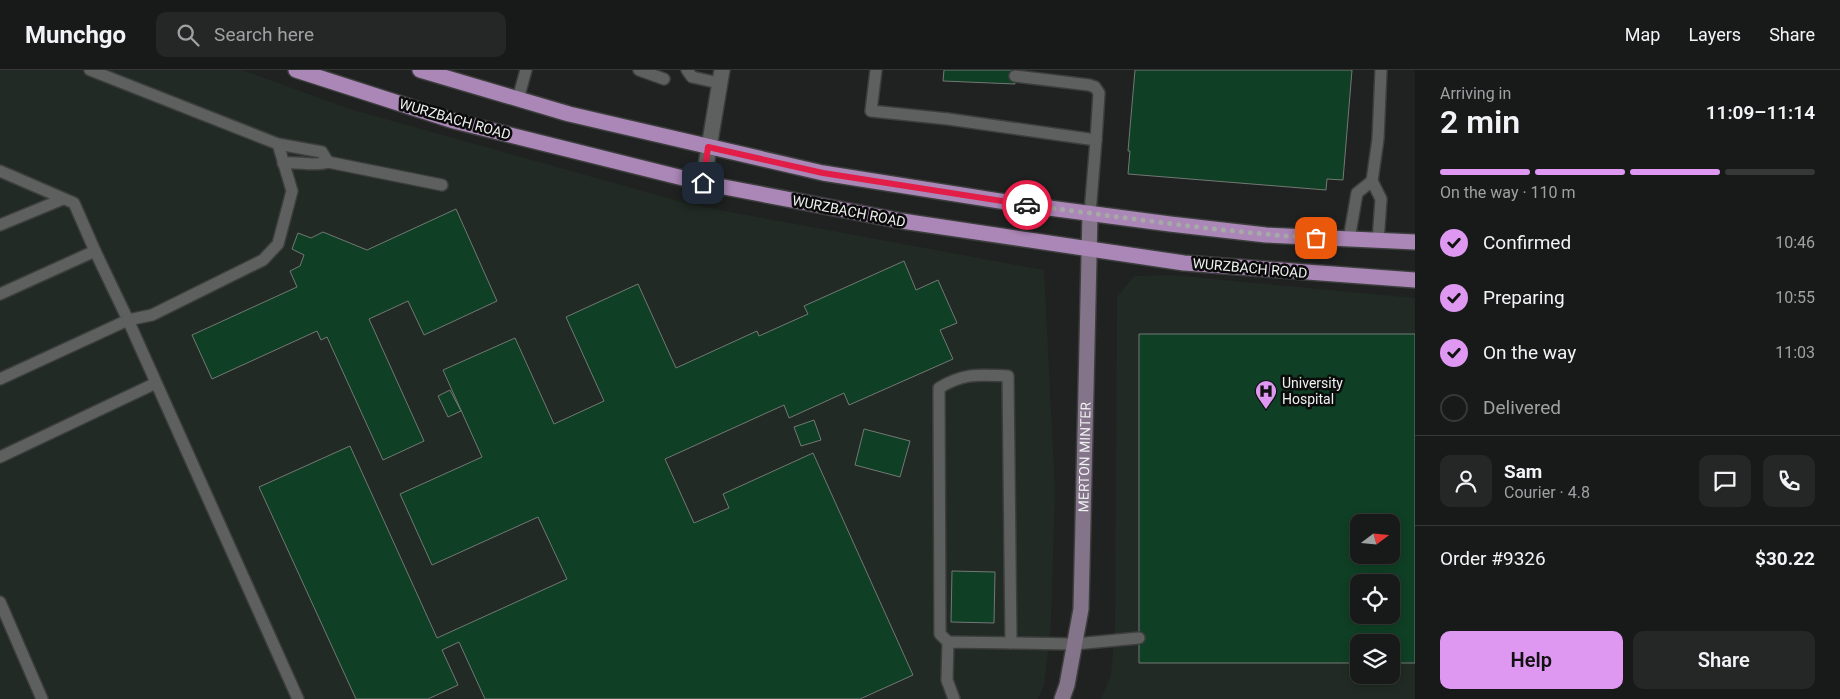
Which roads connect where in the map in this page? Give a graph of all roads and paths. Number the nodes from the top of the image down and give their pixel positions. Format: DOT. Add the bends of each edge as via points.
graph roads {
  1 [pos="90,70"];
  2 [pos="296,70"];
  3 [pos="420,70"];
  4 [pos="526,70"];
  5 [pos="639,70"];
  6 [pos="687,70"];
  7 [pos="876,70"];
  8 [pos="1382,70"];
  9 [pos="1046,75"];
  10 [pos="1015,76"];
  11 [pos="721,77"];
  12 [pos="664,79"];
  13 [pos="518,99"];
  14 [pos="1096,140"];
  15 [pos="278,144"];
  16 [pos="708,147"];
  17 [pos="328,162"];
  18 [pos="283,163"];
  19 [pos="0,171"];
  20 [pos="1372,181"];
  21 [pos="703,183"];
  22 [pos="442,185"];
  23 [pos="64,199"];
  24 [pos="1090,213"];
  25 [pos="0,225"];
  26 [pos="1349,240"];
  27 [pos="1378,241"];
  28 [pos="1415,242"];
  29 [pos="1088,250"];
  30 [pos="95,251"];
  31 [pos="1415,280"];
  32 [pos="0,294"];
  33 [pos="128,320"];
  34 [pos="0,379"];
  35 [pos="156,383"];
  36 [pos="0,457"];
  37 [pos="0,602"];
  38 [pos="1139,638"];
  39 [pos="948,642"];
  40 [pos="1011,643"];
  41 [pos="1075,644"];
  42 [pos="42,699"];
  43 [pos="298,699"];
  44 [pos="954,699"];
  45 [pos="1062,699"];
  1 -- 15 [label="lane"];
  2 -- 21 [label="main road, WURZBACH ROAD" via="454,122"];
  3 -- 13 [label="main road"];
  4 -- 13 [label="lane"];
  5 -- 12 [label="lane"];
  6 -- 11 [label="lane" via="692,76"];
  7 -- 14 [label="lane" via="871,111"];
  8 -- 20 [label="lane"];
  9 -- 10 [label="lane"];
  9 -- 14 [label="lane" via="1096,87 1099,93"];
  11 -- 16 [label="street"];
  13 -- 16 [label="main road"];
  14 -- 24 [label="lane"];
  15 -- 17 [label="lane" via="322,152"];
  15 -- 18 [label="lane"];
  16 -- 21 [label="street"];
  16 -- 24 [label="main road" via="823,173"];
  17 -- 18 [label="lane" via="319,165 295,161"];
  17 -- 22 [label="lane"];
  18 -- 33 [label="lane" via="292,191 278,244 264,260 152,314"];
  19 -- 23 [label="lane"];
  20 -- 26 [label="lane" via="1357,193"];
  20 -- 27 [label="lane" via="1382,199"];
  21 -- 29 [label="main road, WURZBACH ROAD" via="902,221"];
  23 -- 25 [label="lane"];
  23 -- 30 [label="lane" via="74,203"];
  24 -- 26 [label="main road" via="1266,235"];
  24 -- 29 [label="street, MERTON MINTER"];
  26 -- 27 [label="main road"];
  27 -- 28 [label="main road"];
  29 -- 31 [label="main road, WURZBACH ROAD" via="1193,264"];
  29 -- 41 [label="street, MERTON MINTER" via="1081,609"];
  30 -- 32 [label="lane"];
  30 -- 33 [label="lane"];
  33 -- 34 [label="lane"];
  33 -- 35 [label="lane"];
  35 -- 36 [label="lane"];
  35 -- 43 [label="lane"];
  37 -- 42 [label="lane"];
  38 -- 41 [label="lane"];
  39 -- 40 [label="lane"];
  39 -- 40 [label="lane" via="940,634 939,388 953,379 974,375 1008,376"];
  39 -- 44 [label="lane" via="947,680"];
  40 -- 41 [label="lane"];
  41 -- 45 [label="street, MERTON MINTER"];
}
